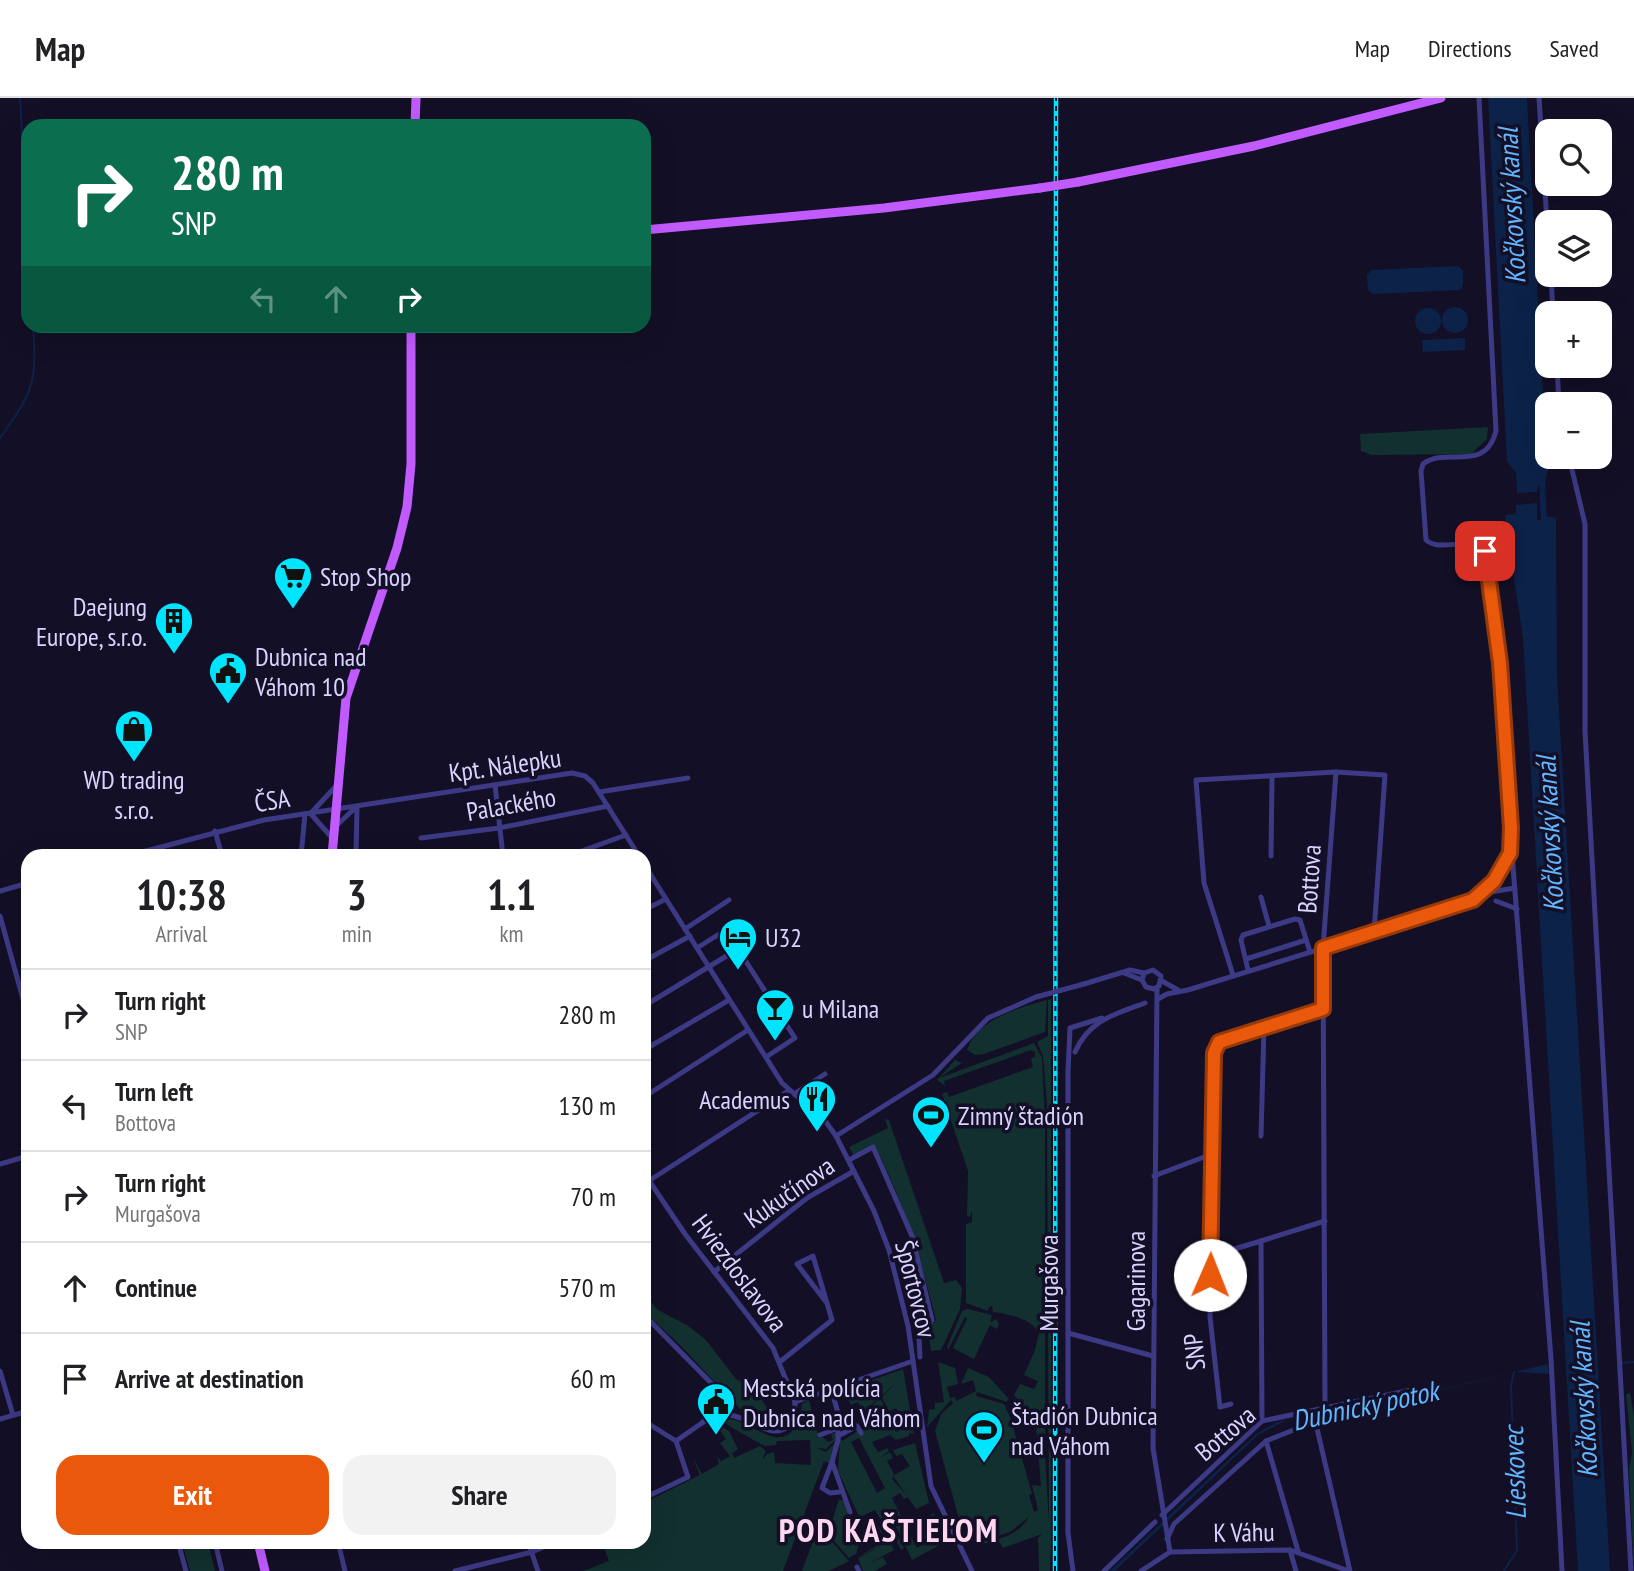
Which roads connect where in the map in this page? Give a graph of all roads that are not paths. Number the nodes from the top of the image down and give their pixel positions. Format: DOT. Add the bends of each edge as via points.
graph roads {
  1 [pos="416,98"];
  2 [pos="1441,98"];
  3 [pos="1479,98"];
  4 [pos="1539,98"];
  5 [pos="415,119"];
  6 [pos="1546,210"];
  7 [pos="651,229"];
  8 [pos="411,333"];
  9 [pos="1572,469"];
  10 [pos="1336,772"];
  11 [pos="1272,776"];
  12 [pos="688,778"];
  13 [pos="337,785"];
  14 [pos="495,785"];
  15 [pos="599,792"];
  16 [pos="608,806"];
  17 [pos="357,807"];
  18 [pos="335,810"];
  19 [pos="308,814"];
  20 [pos="334,827"];
  21 [pos="499,828"];
  22 [pos="215,831"];
  23 [pos="626,835"];
  24 [pos="421,838"];
  25 [pos="333,839"];
  26 [pos="157,849"];
  27 [pos="220,849"];
  28 [pos="302,849"];
  29 [pos="332,849"];
  30 [pos="356,849"];
  31 [pos="502,849"];
  32 [pos="587,849"];
  33 [pos="635,849"];
  34 [pos="1511,850"];
  35 [pos="1271,856"];
  36 [pos="651,876"];
  37 [pos="21,885"];
  38 [pos="1515,888"];
  39 [pos="0,891"];
  40 [pos="1482,893"];
  41 [pos="1261,897"];
  42 [pos="666,899"];
  43 [pos="729,900"];
  44 [pos="1496,901"];
  45 [pos="651,906"];
  46 [pos="1517,909"];
  47 [pos="0,916"];
  48 [pos="732,926"];
  49 [pos="1269,926"];
  50 [pos="685,929"];
  51 [pos="1374,932"];
  52 [pos="690,936"];
  53 [pos="1306,940"];
  54 [pos="697,948"];
  55 [pos="1323,948"];
  56 [pos="1310,952"];
  57 [pos="651,957"];
  58 [pos="1246,959"];
  59 [pos="709,967"];
  60 [pos="1248,971"];
  61 [pos="1233,975"];
  62 [pos="1143,976"];
  63 [pos="1162,981"];
  64 [pos="21,984"];
  65 [pos="1155,988"];
  66 [pos="1188,990"];
  67 [pos="1167,994"];
  68 [pos="1158,999"];
  69 [pos="729,1000"];
  70 [pos="651,1002"];
  71 [pos="1145,1003"];
  72 [pos="1156,1009"];
  73 [pos="1323,1009"];
  74 [pos="1102,1018"];
  75 [pos="1264,1027"];
  76 [pos="748,1030"];
  77 [pos="651,1046"];
  78 [pos="1075,1052"];
  79 [pos="766,1057"];
  80 [pos="825,1074"];
  81 [pos="651,1092"];
  82 [pos="791,1092"];
  83 [pos="836,1136"];
  84 [pos="1261,1136"];
  85 [pos="0,1154"];
  86 [pos="1212,1154"];
  87 [pos="21,1158"];
  88 [pos="849,1160"];
  89 [pos="1,1163"];
  90 [pos="855,1171"];
  91 [pos="1154,1176"];
  92 [pos="651,1180"];
  93 [pos="651,1188"];
  94 [pos="1325,1221"];
  95 [pos="1261,1241"];
  96 [pos="1211,1256"];
  97 [pos="714,1272"];
  98 [pos="826,1302"];
  99 [pos="651,1322"];
  100 [pos="1068,1333"];
  101 [pos="1153,1356"];
  102 [pos="920,1357"];
  103 [pos="781,1361"];
  104 [pos="913,1361"];
  105 [pos="0,1371"];
  106 [pos="831,1388"];
  107 [pos="1416,1389"];
  108 [pos="795,1402"];
  109 [pos="1231,1404"];
  110 [pos="1325,1406"];
  111 [pos="21,1413"];
  112 [pos="13,1415"];
  113 [pos="0,1419"];
  114 [pos="1340,1419"];
  115 [pos="1262,1420"];
  116 [pos="702,1423"];
  117 [pos="1316,1424"];
  118 [pos="651,1426"];
  119 [pos="838,1428"];
  120 [pos="861,1433"];
  121 [pos="820,1435"];
  122 [pos="838,1436"];
  123 [pos="676,1441"];
  124 [pos="1266,1441"];
  125 [pos="832,1462"];
  126 [pos="839,1492"];
  127 [pos="651,1494"];
  128 [pos="850,1512"];
  129 [pos="1162,1515"];
  130 [pos="1155,1522"];
  131 [pos="1166,1539"];
  132 [pos="180,1549"];
  133 [pos="217,1549"];
  134 [pos="260,1549"];
  135 [pos="340,1549"];
  136 [pos="531,1549"];
  137 [pos="539,1549"];
  138 [pos="1290,1550"];
  139 [pos="1298,1551"];
  140 [pos="532,1552"];
  141 [pos="1170,1552"];
  142 [pos="186,1571"];
  143 [pos="222,1571"];
  144 [pos="265,1571"];
  145 [pos="345,1571"];
  146 [pos="455,1571"];
  147 [pos="538,1571"];
  148 [pos="972,1571"];
  149 [pos="1073,1571"];
  150 [pos="1104,1571"];
  151 [pos="1141,1571"];
  152 [pos="1296,1571"];
  153 [pos="1350,1571"];
  154 [pos="1562,1571"];
  155 [pos="1631,1571"];
  1 -- 5 [label="main road"];
  2 -- 7 [label="main road, bridge" via="1254,146 1078,182 884,208"];
  3 -- 34 [label="street" via="1496,431 1490,446 1480,454 1430,460 1421,471 1426,540 1433,544 1469,543 1481,547 1487,559 1501,676"];
  4 -- 6 [label="street"];
  8 -- 13 [label="main road" via="410,486 397,548 349,688"];
  9 -- 155 [label="street" via="1585,524 1585,731"];
  10 -- 11 [label="street"];
  10 -- 51 [label="street" via="1381,774 1386,779"];
  10 -- 55 [label="street, Bottova"];
  11 -- 35 [label="street"];
  11 -- 61 [label="street" via="1196,780 1204,884"];
  12 -- 15 [label="street"];
  13 -- 18 [label="main road"];
  13 -- 19 [label="street"];
  14 -- 15 [label="street, Kpt. Nálepku" via="572,773 585,776"];
  14 -- 17 [label="street, Kpt. Nálepku"];
  14 -- 21 [label="street"];
  15 -- 16 [label="street, Kpt. Nálepku"];
  16 -- 21 [label="street, Palackého"];
  16 -- 23 [label="street, Kpt. Nálepku"];
  17 -- 18 [label="street, Kpt. Nálepku"];
  17 -- 20 [label="street"];
  17 -- 30 [label="street"];
  18 -- 19 [label="street, ČSA"];
  18 -- 20 [label="main road"];
  19 -- 22 [label="street, ČSA"];
  19 -- 25 [label="street"];
  19 -- 28 [label="street"];
  20 -- 25 [label="main road"];
  21 -- 24 [label="street, Palackého"];
  21 -- 31 [label="street"];
  22 -- 26 [label="street, ČSA"];
  22 -- 27 [label="street"];
  23 -- 32 [label="street"];
  23 -- 33 [label="street, Kpt. Nálepku"];
  25 -- 29 [label="main road"];
  34 -- 38 [label="street"];
  34 -- 40 [label="street"];
  36 -- 42 [label="street"];
  37 -- 39 [label="street"];
  38 -- 40 [label="street"];
  38 -- 46 [label="street"];
  40 -- 51 [label="street" via="1450,910"];
  41 -- 49 [label="street"];
  42 -- 45 [label="street"];
  42 -- 50 [label="street"];
  43 -- 50 [label="street"];
  44 -- 46 [label="street"];
  46 -- 154 [label="street"];
  47 -- 64 [label="street"];
  48 -- 54 [label="street"];
  49 -- 53 [label="street" via="1300,920"];
  49 -- 58 [label="street" via="1243,934"];
  50 -- 52 [label="street"];
  51 -- 55 [label="street"];
  52 -- 54 [label="street"];
  52 -- 57 [label="street"];
  53 -- 56 [label="street"];
  53 -- 58 [label="street"];
  54 -- 59 [label="street"];
  55 -- 56 [label="street"];
  55 -- 73 [label="street, Bottova"];
  56 -- 60 [label="street"];
  58 -- 60 [label="street"];
  59 -- 69 [label="street"];
  59 -- 70 [label="street"];
  59 -- 79 [label="street" via="738,949 795,1038"];
  60 -- 61 [label="street"];
  61 -- 66 [label="street"];
  62 -- 63 [label="street" via="1155,970"];
  62 -- 65 [label="street"];
  62 -- 83 [label="street, bridge" via="1130,970 1036,997 988,1018 933,1075"];
  63 -- 65 [label="street"];
  63 -- 66 [label="street" via="1171,988"];
  65 -- 67 [label="street"];
  65 -- 68 [label="street, Gagarinova"];
  65 -- 72 [label="street, Gagarinova"];
  66 -- 67 [label="street"];
  67 -- 68 [label="street"];
  68 -- 72 [label="street, Gagarinova"];
  69 -- 76 [label="street"];
  69 -- 77 [label="street"];
  71 -- 74 [label="street, Murgašova"];
  72 -- 91 [label="street, Gagarinova"];
  73 -- 75 [label="street, SNP"];
  73 -- 94 [label="street, Bottova"];
  74 -- 78 [label="street"];
  74 -- 100 [label="street, Murgašova" via="1070,1028"];
  75 -- 84 [label="street"];
  75 -- 86 [label="street, SNP" via="1225,1039 1215,1047"];
  76 -- 79 [label="street"];
  76 -- 81 [label="street"];
  79 -- 82 [label="street, Športovcov"];
  80 -- 82 [label="street"];
  82 -- 83 [label="street, Športovcov" via="827,1122"];
  82 -- 92 [label="street"];
  83 -- 88 [label="street, Športovcov"];
  85 -- 89 [label="street"];
  86 -- 91 [label="street"];
  86 -- 96 [label="street, SNP"];
  87 -- 89 [label="street"];
  88 -- 90 [label="street, Športovcov"];
  88 -- 102 [label="street, Športovcov" via="873,1147 912,1236 932,1320 919,1339"];
  90 -- 97 [label="street, Kukučínova" via="807,1198"];
  90 -- 104 [label="street, Športovcov" via="889,1251"];
  91 -- 101 [label="street, Gagarinova"];
  93 -- 97 [label="street, Hviezdoslavova"];
  94 -- 95 [label="street"];
  94 -- 110 [label="street, Bottova"];
  95 -- 96 [label="street"];
  95 -- 115 [label="street"];
  96 -- 109 [label="street, SNP" via="1210,1317 1217,1396 1220,1407"];
  97 -- 103 [label="street, Hviezdoslavova"];
  98 -- 98 [label="street" via="813,1256 797,1264"];
  98 -- 103 [label="street" via="832,1320"];
  99 -- 116 [label="street" via="726,1398"];
  100 -- 101 [label="street"];
  100 -- 149 [label="street, Murgašova"];
  101 -- 129 [label="street, Gagarinova" via="1153,1448"];
  103 -- 108 [label="street, Hviezdoslavova"];
  104 -- 106 [label="street"];
  104 -- 148 [label="street, Športovcov" via="919,1435 936,1507"];
  105 -- 112 [label="street"];
  106 -- 108 [label="street"];
  106 -- 119 [label="street"];
  107 -- 110 [label="street, Bottova"];
  108 -- 116 [label="street" via="794,1422 779,1432 730,1415"];
  110 -- 115 [label="street, Bottova"];
  111 -- 112 [label="street"];
  112 -- 113 [label="street"];
  114 -- 117 [label="street"];
  115 -- 129 [label="street, Bottova"];
  116 -- 123 [label="street"];
  117 -- 124 [label="street"];
  117 -- 153 [label="street, K Váhu"];
  118 -- 123 [label="street"];
  119 -- 121 [label="street"];
  119 -- 122 [label="street"];
  120 -- 122 [label="street" via="857,1426"];
  122 -- 125 [label="street"];
  123 -- 127 [label="street" via="688,1476"];
  124 -- 131 [label="street" via="1174,1524"];
  124 -- 139 [label="street"];
  125 -- 126 [label="street" via="822,1488"];
  125 -- 128 [label="street"];
  129 -- 131 [label="street, Gagarinova"];
  130 -- 150 [label="street"];
  131 -- 141 [label="street, Gagarinova"];
  132 -- 142 [label="street"];
  133 -- 143 [label="street"];
  134 -- 144 [label="main road"];
  135 -- 145 [label="street"];
  136 -- 140 [label="street"];
  137 -- 140 [label="street"];
  138 -- 139 [label="street, K Váhu"];
  138 -- 141 [label="street, K Váhu"];
  138 -- 152 [label="street"];
  139 -- 153 [label="street, K Váhu"];
  140 -- 146 [label="street"];
  140 -- 147 [label="street"];
  141 -- 151 [label="street"];
}
